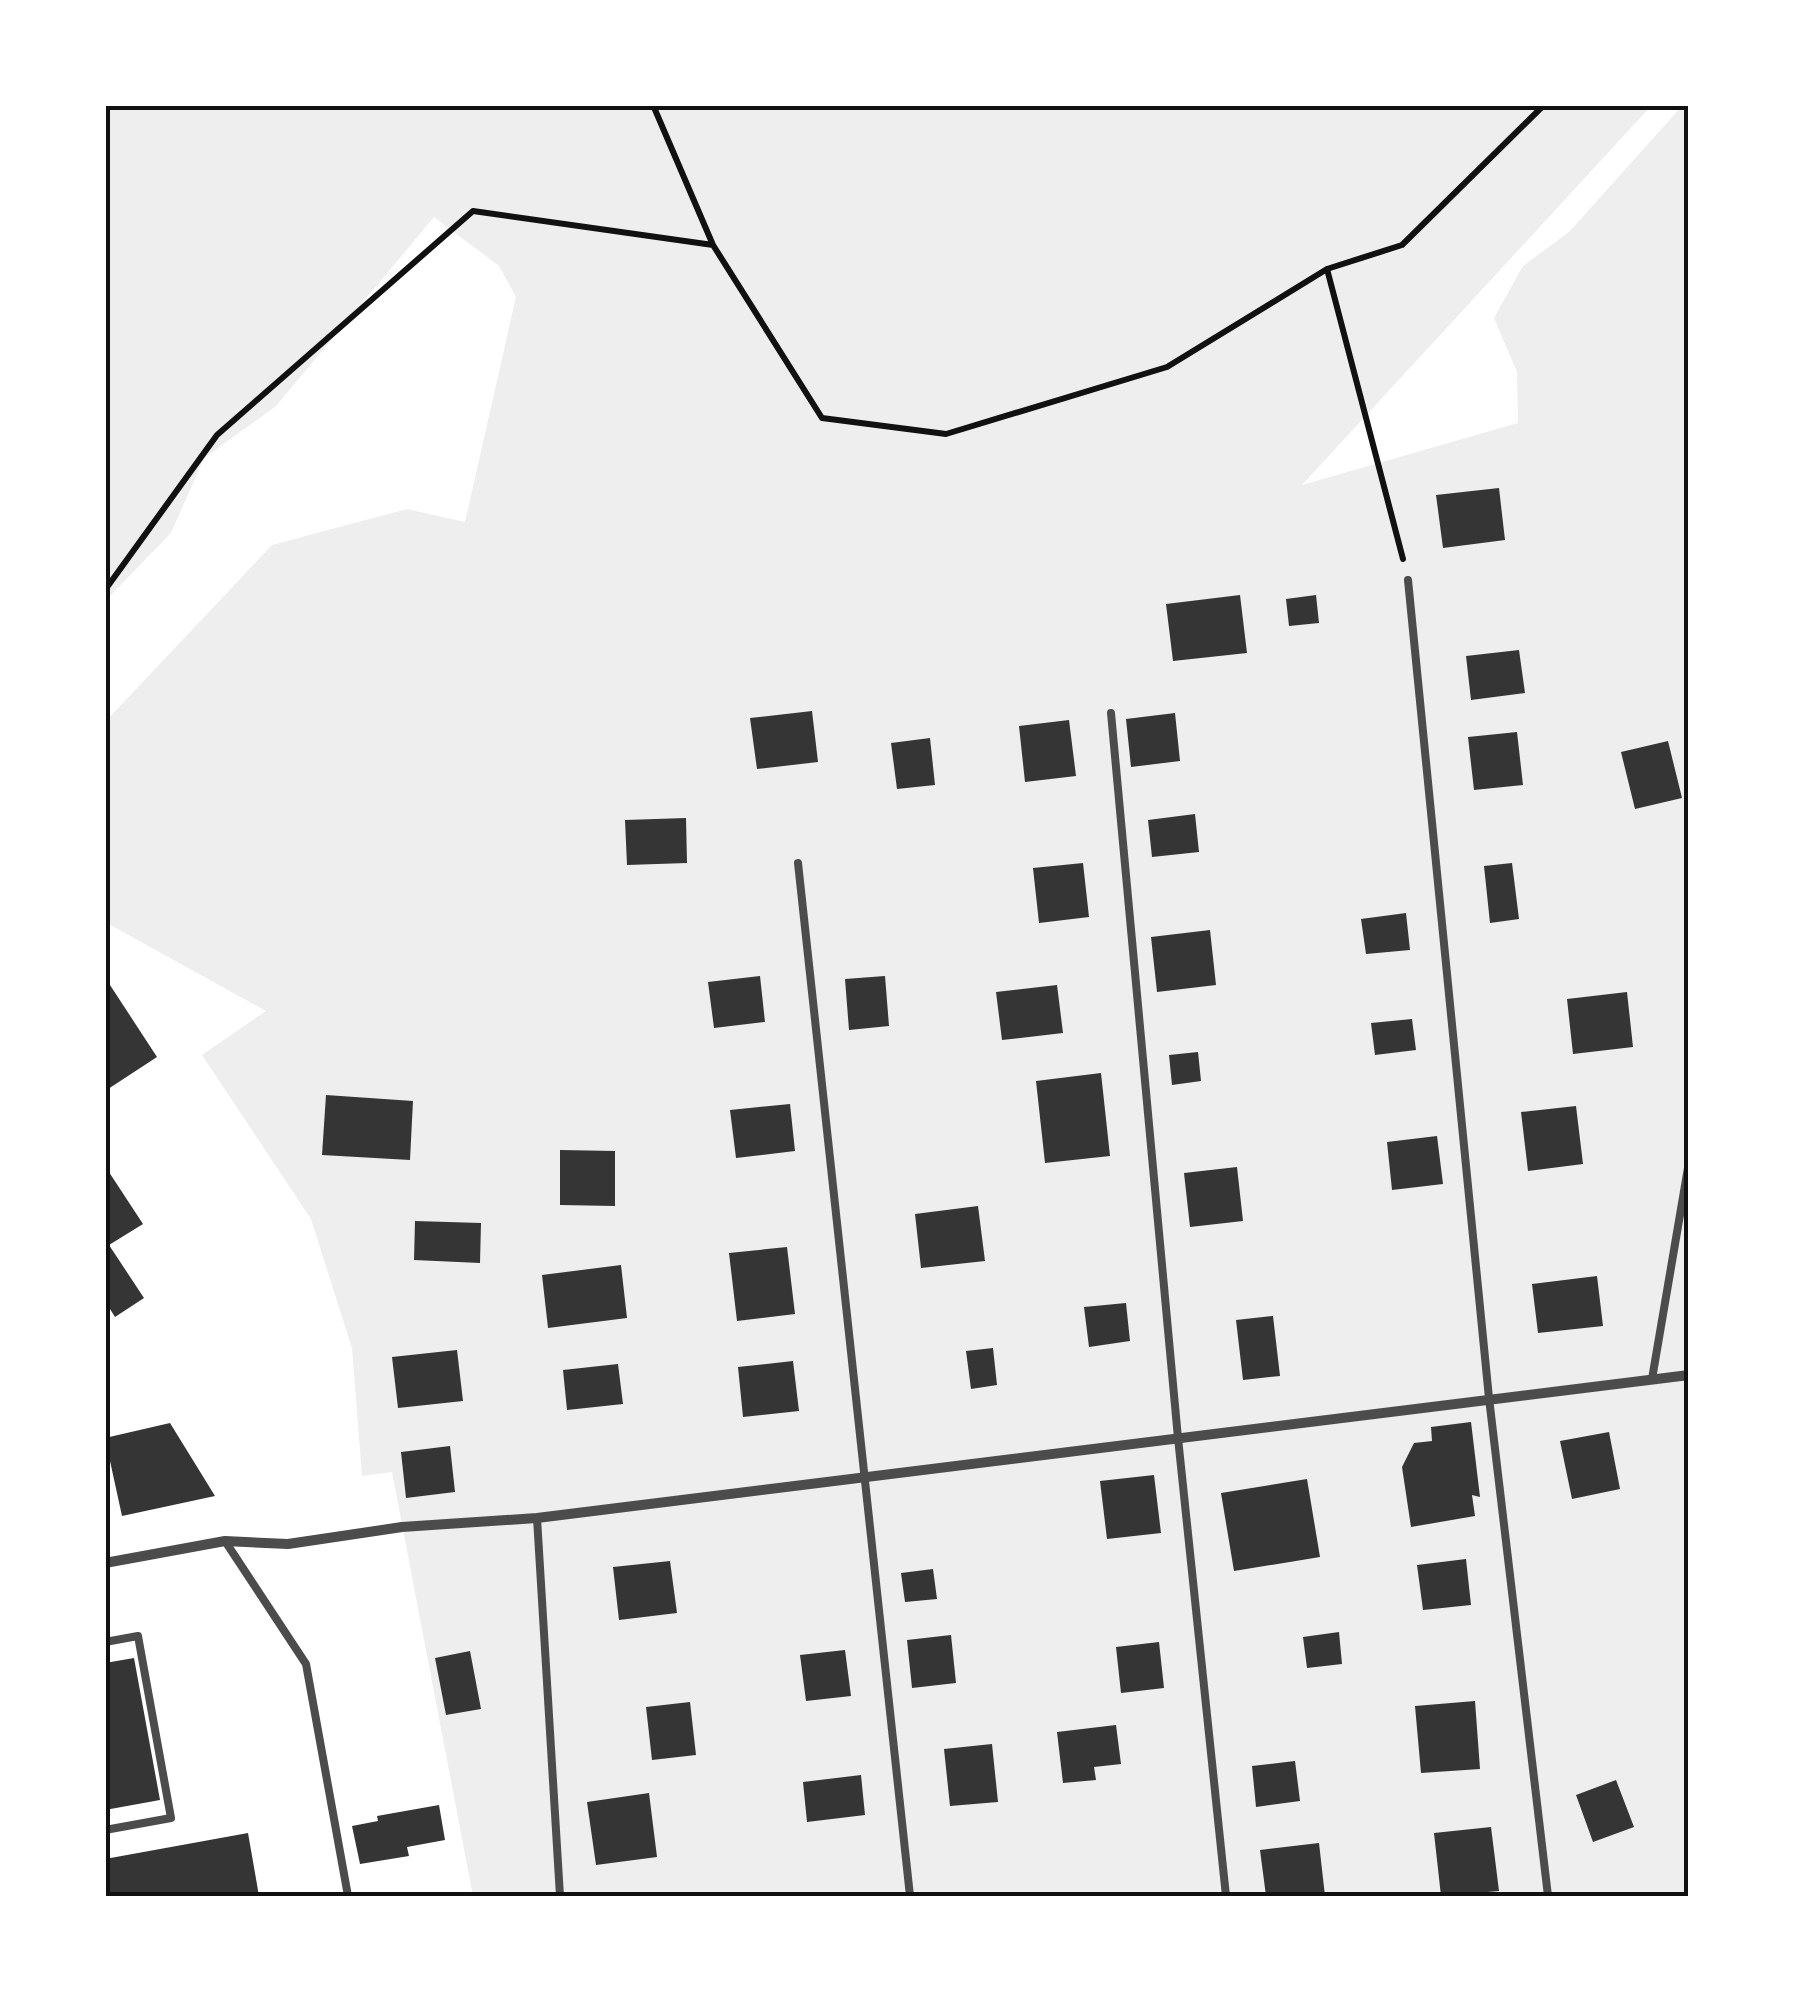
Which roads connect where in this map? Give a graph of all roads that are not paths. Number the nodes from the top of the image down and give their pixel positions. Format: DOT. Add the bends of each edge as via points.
graph roads {
  1 [pos="1408,580"];
  2 [pos="1111,713"];
  3 [pos="798,863"];
  4 [pos="1689,1162"];
  5 [pos="1689,1375"];
  6 [pos="1652,1380"];
  7 [pos="1488,1398"];
  8 [pos="1178,1438"];
  9 [pos="866,1476"];
  10 [pos="537,1518"];
  11 [pos="225,1541"];
  12 [pos="105,1562"];
  13 [pos="105,1642"];
  14 [pos="105,1830"];
  15 [pos="348,1896"];
  16 [pos="560,1896"];
  17 [pos="910,1896"];
  18 [pos="1226,1896"];
  19 [pos="1548,1896"];
  1 -- 7 [label="lane"];
  2 -- 8 [label="lane"];
  3 -- 9 [label="lane"];
  4 -- 6 [label="lane"];
  5 -- 6 [label="street"];
  6 -- 7 [label="street"];
  7 -- 8 [label="street"];
  7 -- 19 [label="lane"];
  8 -- 9 [label="street"];
  8 -- 18 [label="lane"];
  9 -- 10 [label="street"];
  9 -- 17 [label="lane"];
  10 -- 11 [label="street" via="402,1527 288,1544"];
  10 -- 16 [label="lane"];
  11 -- 12 [label="street"];
  11 -- 15 [label="lane" via="306,1664"];
  13 -- 14 [label="lane" via="138,1636 171,1818"];
}
